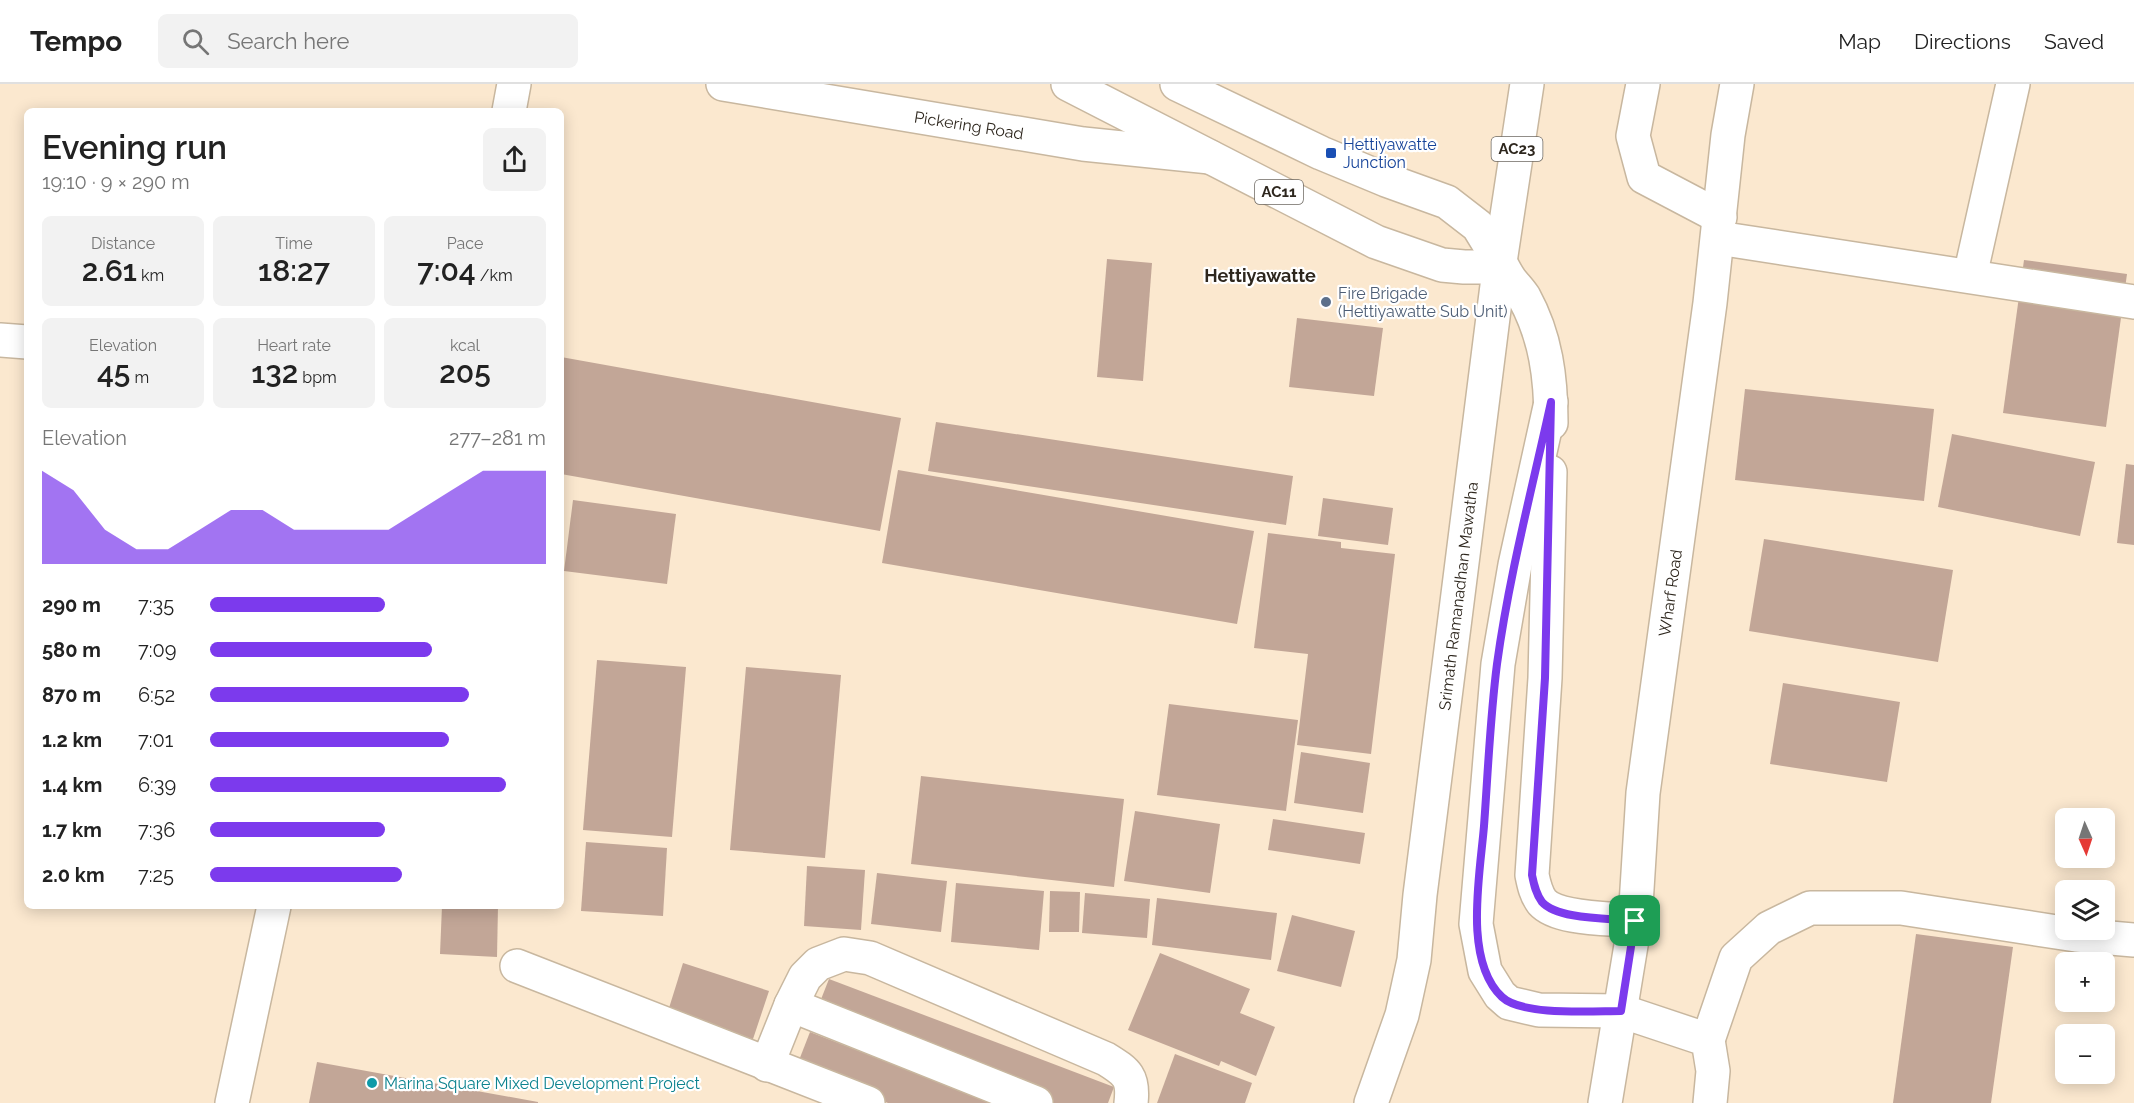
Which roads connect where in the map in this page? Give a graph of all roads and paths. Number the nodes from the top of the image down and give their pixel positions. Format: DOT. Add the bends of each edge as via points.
graph roads {
  1 [pos="514,84"];
  2 [pos="723,84"];
  3 [pos="1068,84"];
  4 [pos="1177,84"];
  5 [pos="1527,84"];
  6 [pos="1643,84"];
  7 [pos="1737,84"];
  8 [pos="2013,84"];
  9 [pos="509,108"];
  10 [pos="1215,158"];
  11 [pos="1719,227"];
  12 [pos="1500,262"];
  13 [pos="1970,276"];
  14 [pos="2134,302"];
  15 [pos="0,340"];
  16 [pos="24,342"];
  17 [pos="1551,402"];
  18 [pos="273,909"];
  19 [pos="1635,921"];
  20 [pos="2134,940"];
  21 [pos="517,966"];
  22 [pos="791,1005"];
  23 [pos="1621,1011"];
  24 [pos="1708,1040"];
  25 [pos="767,1065"];
  26 [pos="232,1103"];
  27 [pos="868,1103"];
  28 [pos="1036,1103"];
  29 [pos="1131,1103"];
  30 [pos="1371,1103"];
  31 [pos="1605,1103"];
  32 [pos="1710,1103"];
  1 -- 9 [label="main road"];
  2 -- 10 [label="main road, Pickering Road" via="1083,144"];
  3 -- 10 [label="main road, AC11"];
  4 -- 12 [label="main road" via="1321,153 1447,202 1478,226"];
  5 -- 12 [label="main road, Srimath Ramanadhan Mawatha / AC23"];
  6 -- 11 [label="main road" via="1633,136 1644,177"];
  7 -- 11 [label="main road, Wharf Road"];
  8 -- 13 [label="main road"];
  10 -- 12 [label="main road, AC11" via="1336,223 1409,255 1464,267"];
  11 -- 13 [label="main road"];
  11 -- 19 [label="main road, Wharf Road" via="1642,793"];
  12 -- 17 [label="main road" via="1521,293 1544,341"];
  12 -- 30 [label="main road, Srimath Ramanadhan Mawatha" via="1414,960 1402,1015"];
  13 -- 14 [label="main road"];
  15 -- 16 [label="main road"];
  17 -- 19 [label="main road" via="1545,678 1532,875 1535,891 1556,912"];
  17 -- 23 [label="main road" via="1497,664 1476,924 1485,971 1509,1003 1539,1010"];
  18 -- 26 [label="main road"];
  19 -- 23 [label="main road, Wharf Road"];
  20 -- 24 [label="main road" via="1901,908 1810,908 1769,928 1736,958"];
  21 -- 25 [label="main road"];
  22 -- 25 [label="main road"];
  22 -- 28 [label="main road"];
  22 -- 29 [label="main road" via="805,977 818,964 844,954 870,958 1106,1059 1126,1071 1132,1088"];
  23 -- 24 [label="main road"];
  23 -- 31 [label="main road, Wharf Road"];
  24 -- 32 [label="main road" via="1713,1071"];
  25 -- 27 [label="main road"];
}
